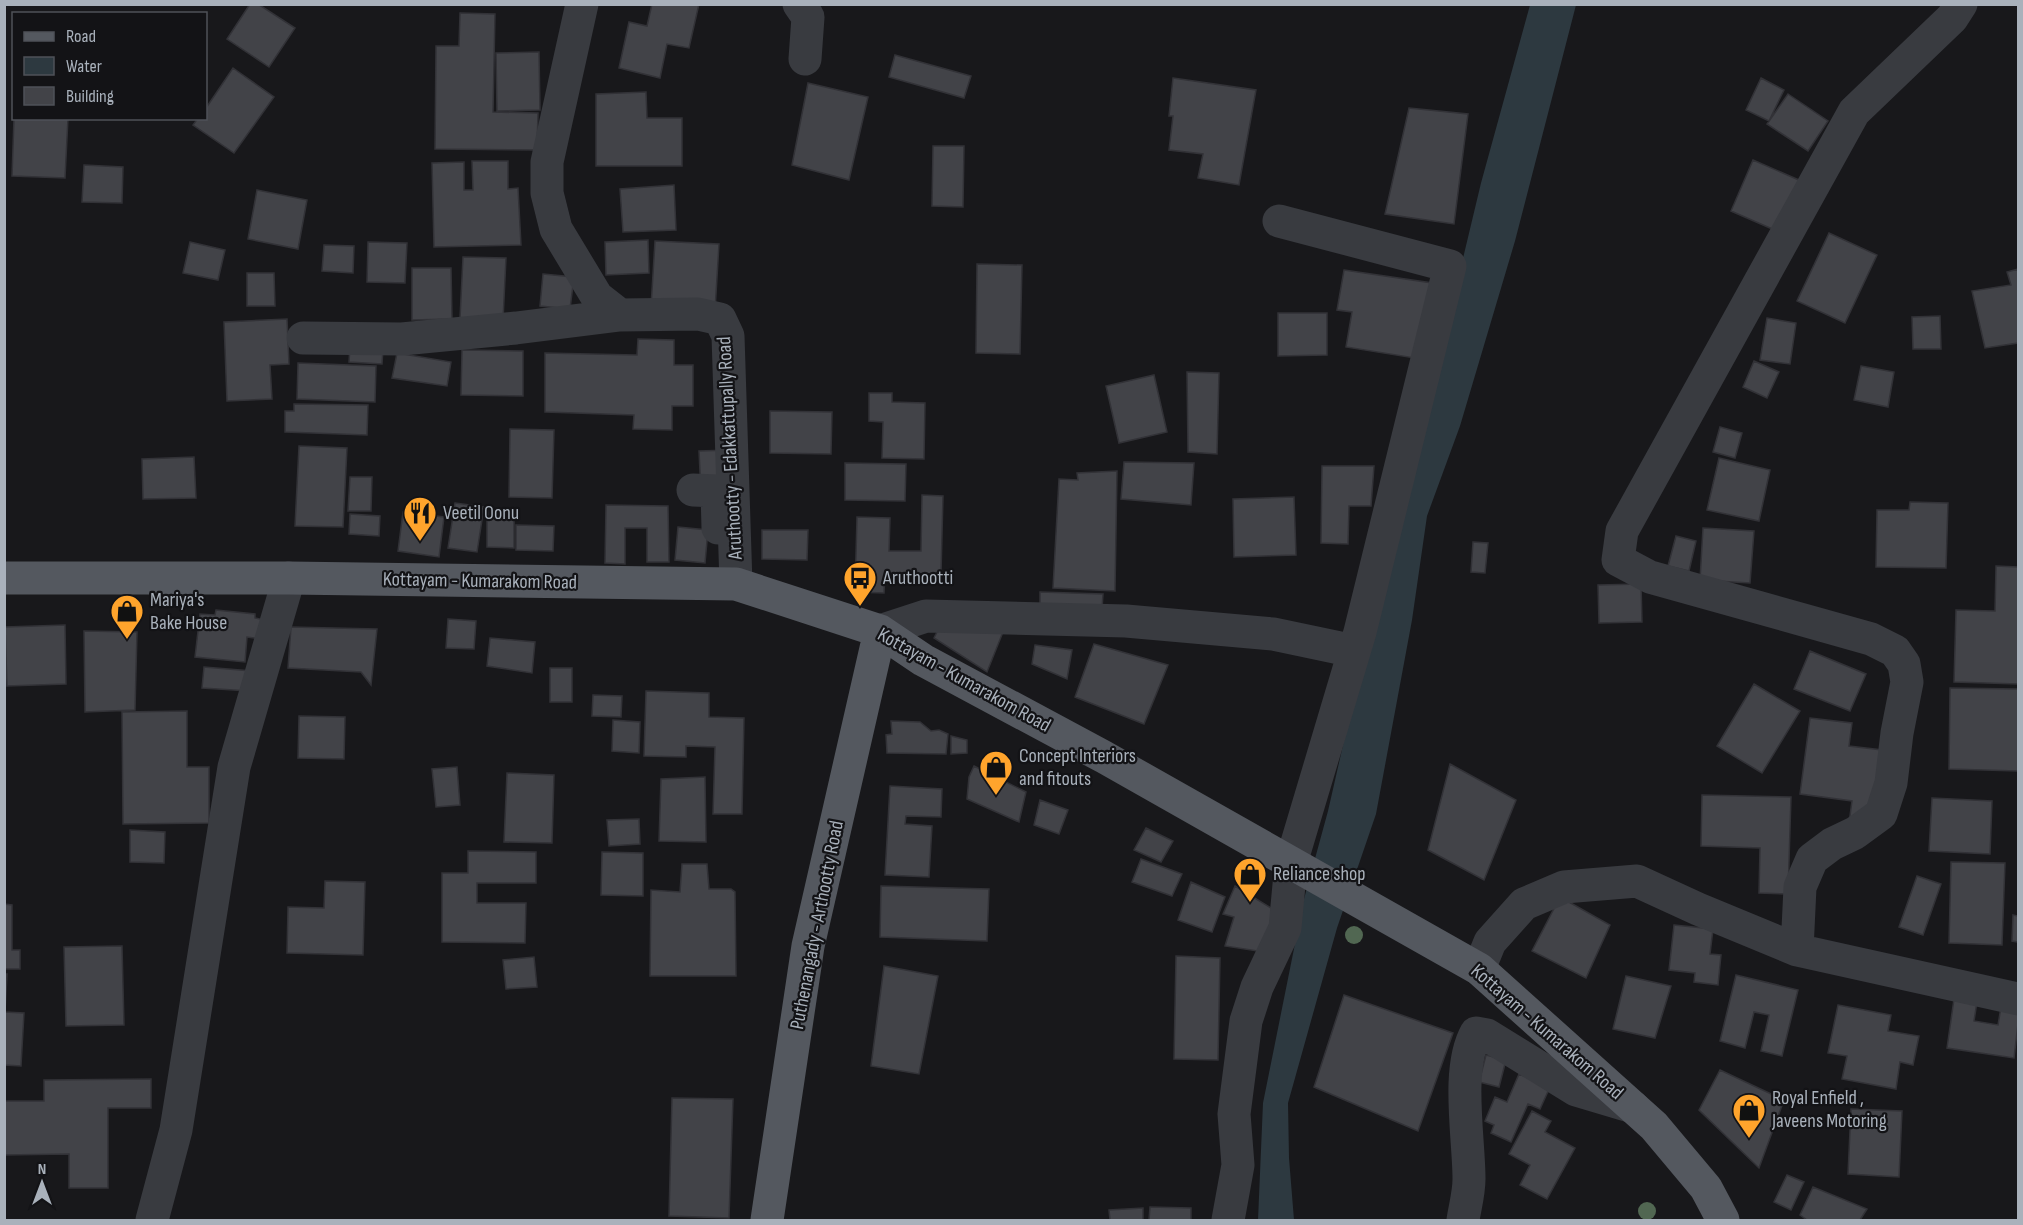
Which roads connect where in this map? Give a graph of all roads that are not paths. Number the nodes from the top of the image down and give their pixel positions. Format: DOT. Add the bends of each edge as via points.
graph roads {
  1 [pos="582,4"];
  2 [pos="799,4"];
  3 [pos="1961,4"];
  4 [pos="805,59"];
  5 [pos="1279,221"];
  6 [pos="620,315"];
  7 [pos="303,338"];
  8 [pos="693,490"];
  9 [pos="4,578"];
  10 [pos="289,578"];
  11 [pos="728,584"];
  12 [pos="880,631"];
  13 [pos="1353,651"];
  14 [pos="1294,865"];
  15 [pos="1797,950"];
  16 [pos="1479,969"];
  17 [pos="2019,999"];
  18 [pos="1633,1107"];
  19 [pos="152,1221"];
  20 [pos="767,1221"];
  21 [pos="1228,1221"];
  22 [pos="1463,1221"];
  23 [pos="1723,1221"];
  1 -- 6 [label="street" via="547,162 547,193 556,229 597,297"];
  2 -- 4 [label="street" via="808,17"];
  3 -- 15 [label="street" via="1952,18 1854,112 1622,531 1618,560 1650,577 1871,639 1894,651 1904,664 1907,682 1891,783 1881,814 1812,859 1800,887"];
  5 -- 13 [label="street" via="1450,266"];
  6 -- 7 [label="street" via="402,339"];
  6 -- 11 [label="street, Aruthootty - Edakkattupally Road" via="698,314 720,319 728,336"];
  8 -- 11 [label="street" via="717,491"];
  9 -- 10 [label="main road, Kottayam - Kumarakom Road"];
  10 -- 11 [label="main road, Kottayam - Kumarakom Road"];
  10 -- 19 [label="street" via="234,767 176,1130"];
  11 -- 12 [label="main road, Kottayam - Kumarakom Road"];
  12 -- 13 [label="street" via="926,616 1126,621 1273,634"];
  12 -- 14 [label="main road, Kottayam - Kumarakom Road" via="922,660"];
  12 -- 20 [label="main road, Puthenangady - Arthootty Road" via="808,946"];
  13 -- 14 [label="street"];
  14 -- 16 [label="main road, Kottayam - Kumarakom Road"];
  14 -- 21 [label="street" via="1285,928 1257,987 1246,1021 1234,1114 1238,1165"];
  15 -- 16 [label="street" via="1637,881 1564,887 1524,904 1490,942"];
  15 -- 17 [label="street"];
  16 -- 18 [label="main road, Kottayam - Kumarakom Road"];
  18 -- 22 [label="street" via="1576,1090 1487,1035 1476,1033 1467,1062 1469,1182"];
  18 -- 23 [label="main road, Kottayam - Kumarakom Road" via="1706,1188"];
}
